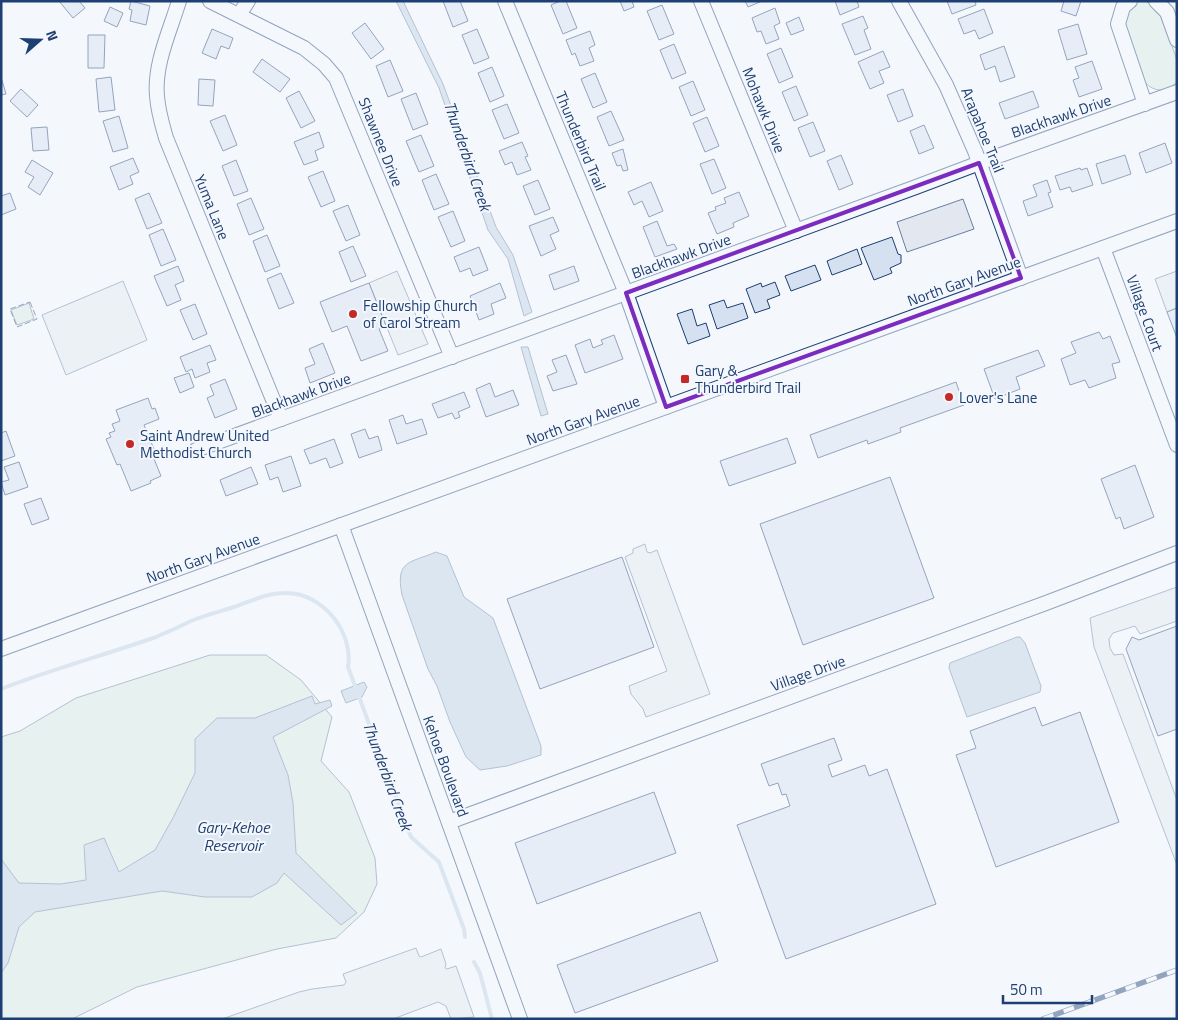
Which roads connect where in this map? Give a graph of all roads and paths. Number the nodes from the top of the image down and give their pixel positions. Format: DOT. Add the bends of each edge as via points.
graph roads {
  1 [pos="179,1"];
  2 [pos="210,1"];
  3 [pos="248,1"];
  4 [pos="505,1"];
  5 [pos="701,1"];
  6 [pos="899,1"];
  7 [pos="1130,1"];
  8 [pos="1156,1"];
  9 [pos="240,15"];
  10 [pos="1177,40"];
  11 [pos="1177,92"];
  12 [pos="1144,104"];
  13 [pos="980,163"];
  14 [pos="1177,221"];
  15 [pos="796,231"];
  16 [pos="1104,248"];
  17 [pos="1022,278"];
  18 [pos="626,293"];
  19 [pos="452,357"];
  20 [pos="666,407"];
  21 [pos="281,419"];
  22 [pos="1177,445"];
  23 [pos="196,450"];
  24 [pos="341,525"];
  25 [pos="1177,553"];
  26 [pos="1,649"];
  27 [pos="449,822"];
  28 [pos="520,1019"];
  1 -- 21 [label="street, Yuma Lane" via="158,74 160,116"];
  2 -- 9 [label="street, Shawnee Drive"];
  3 -- 9 [label="street"];
  4 -- 18 [label="street, Thunderbird Trail"];
  5 -- 15 [label="street, Mohawk Drive"];
  6 -- 13 [label="street, Arapahoe Trail" via="946,85"];
  7 -- 12 [label="street" via="1123,7 1118,24"];
  8 -- 10 [label="street" via="1167,12"];
  9 -- 19 [label="street, Shawnee Drive" via="304,48 336,78"];
  11 -- 12 [label="street, Blackhawk Drive"];
  12 -- 13 [label="street, Blackhawk Drive"];
  13 -- 15 [label="street, Blackhawk Drive"];
  13 -- 17 [label="street, Arapahoe Trail"];
  14 -- 16 [label="street, North Gary Avenue"];
  15 -- 18 [label="street, Blackhawk Drive"];
  16 -- 17 [label="street, North Gary Avenue"];
  16 -- 22 [label="street, Village Court"];
  17 -- 20 [label="street, North Gary Avenue"];
  18 -- 19 [label="street, Blackhawk Drive"];
  18 -- 20 [label="street, Thunderbird Trail"];
  19 -- 21 [label="street, Blackhawk Drive"];
  20 -- 24 [label="street, North Gary Avenue"];
  21 -- 23 [label="street, Blackhawk Drive"];
  24 -- 26 [label="street, North Gary Avenue"];
  24 -- 27 [label="street, Kehoe Boulevard"];
  25 -- 27 [label="street, Village Drive"];
  27 -- 28 [label="street, Kehoe Boulevard"];
}
